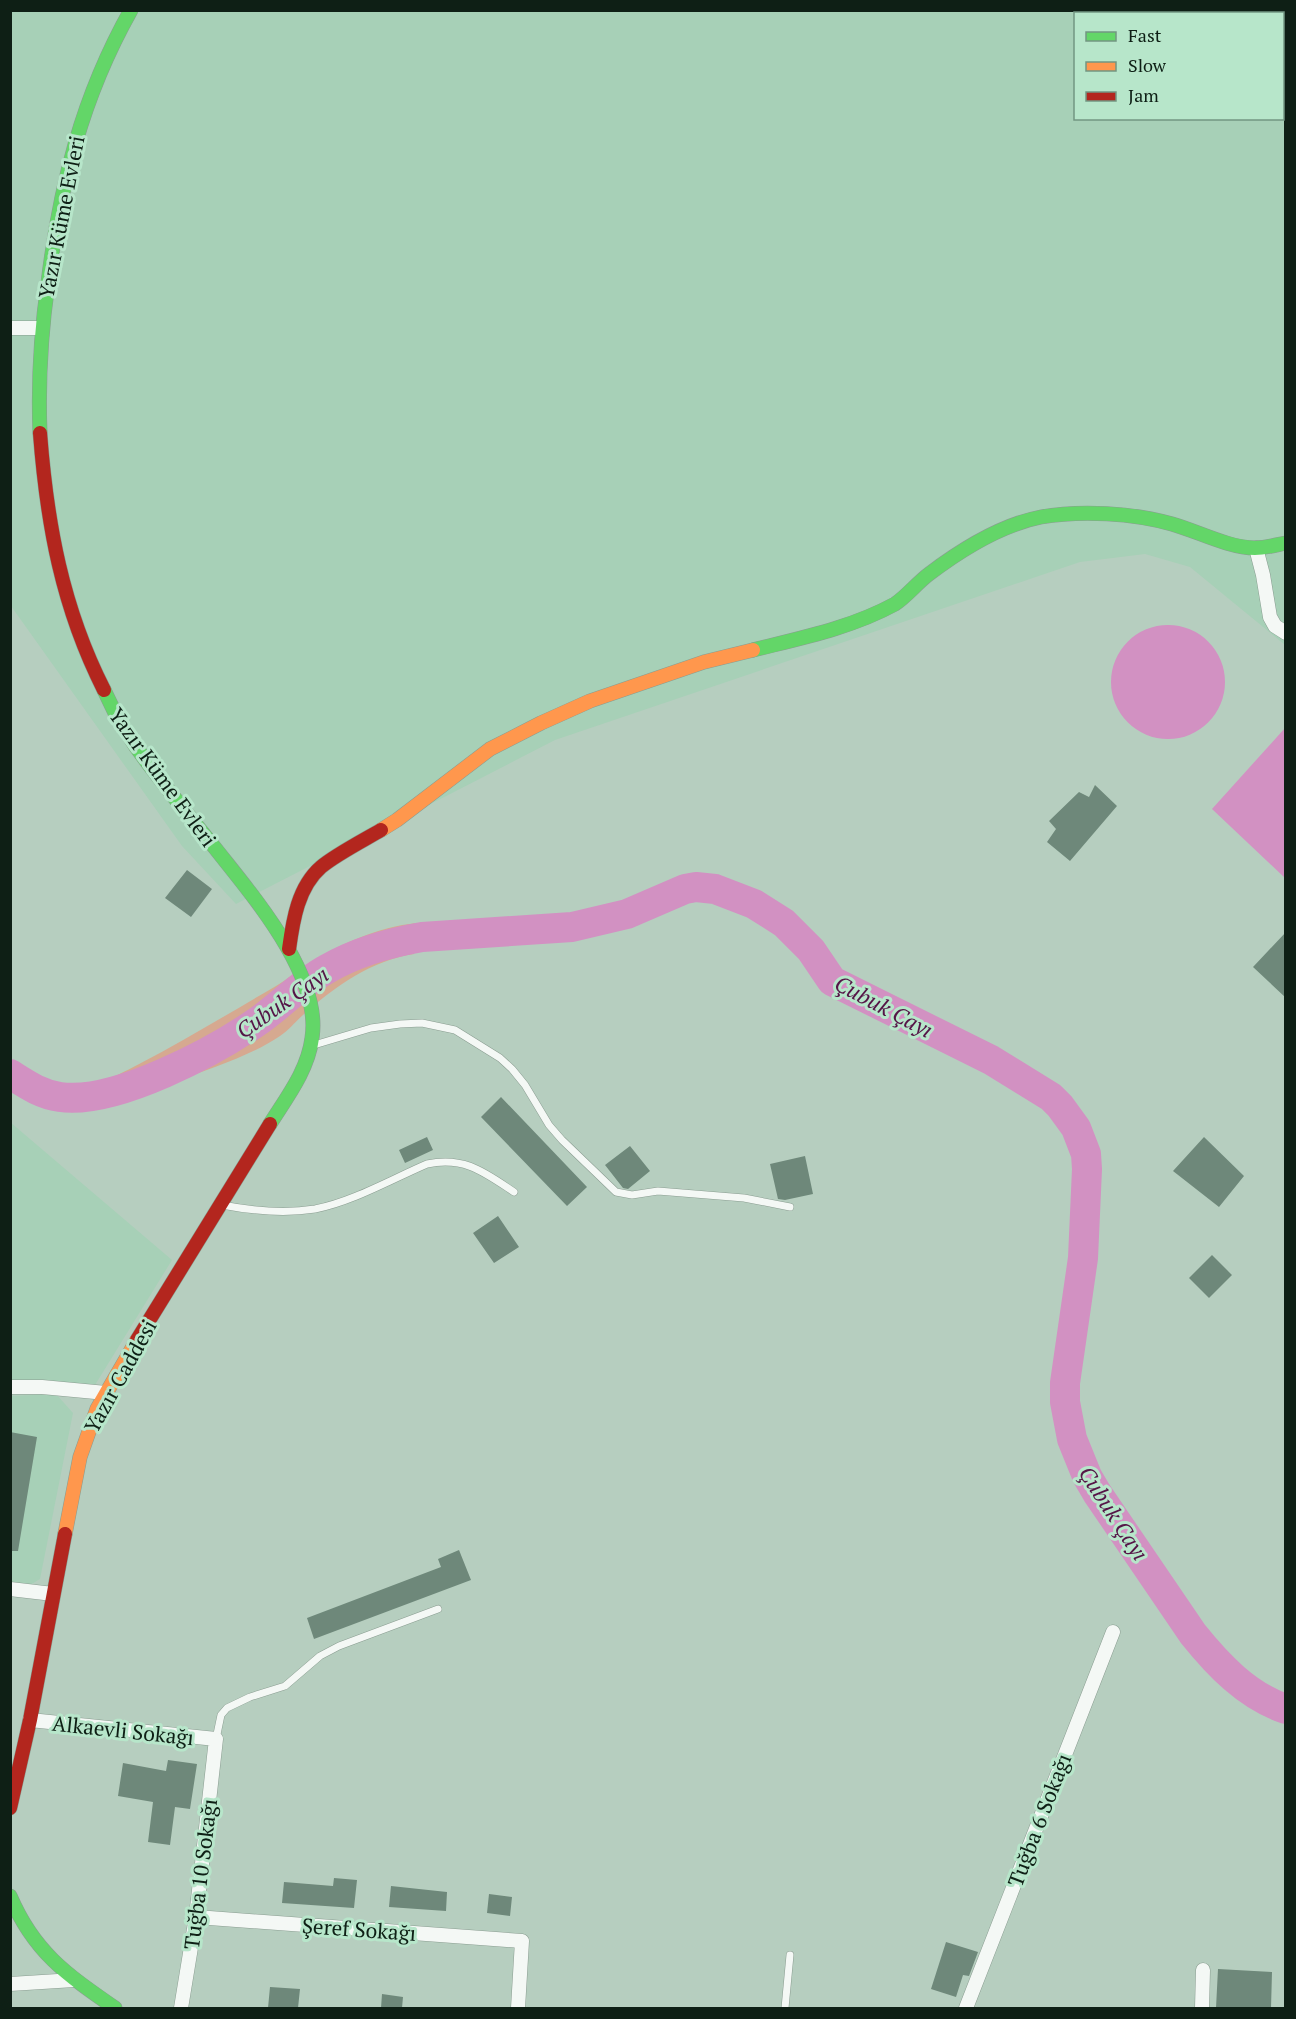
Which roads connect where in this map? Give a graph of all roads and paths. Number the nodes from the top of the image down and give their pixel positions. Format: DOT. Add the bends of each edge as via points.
graph roads {
  1 [pos="131,10"];
  2 [pos="10,328"];
  3 [pos="42,328"];
  4 [pos="1286,543"];
  5 [pos="1256,548"];
  6 [pos="1286,633"];
  7 [pos="292,955"];
  8 [pos="311,1046"];
  9 [pos="514,1192"];
  10 [pos="220,1205"];
  11 [pos="790,1208"];
  12 [pos="10,1388"];
  13 [pos="106,1393"];
  14 [pos="10,1589"];
  15 [pos="53,1594"];
  16 [pos="438,1609"];
  17 [pos="1113,1632"];
  18 [pos="30,1720"];
  19 [pos="216,1739"];
  20 [pos="10,1808"];
  21 [pos="10,1896"];
  22 [pos="196,1917"];
  23 [pos="790,1955"];
  24 [pos="1203,1970"];
  25 [pos="74,1980"];
  26 [pos="10,1984"];
  27 [pos="115,2008"];
  28 [pos="181,2008"];
  29 [pos="518,2008"];
  30 [pos="784,2008"];
  31 [pos="966,2008"];
  32 [pos="1202,2008"];
  1 -- 3 [label="street, Yazır Küme Evleri" via="106,56 78,126 63,187"];
  2 -- 3 [label="street, Yazır Küme Evleri"];
  3 -- 7 [label="street, Yazır Küme Evleri" via="39,413 46,507 57,567 90,662 129,737"];
  4 -- 5 [label="street"];
  5 -- 6 [label="street" via="1270,617"];
  5 -- 7 [label="street" via="1230,545 1138,516 1041,517 998,531 965,549 896,603 869,616 839,628 704,662 541,723 490,749 397,820 321,867 305,887 294,917"];
  7 -- 8 [label="street, Yazır Caddesi" via="311,1014"];
  8 -- 10 [label="street, Yazır Caddesi" via="297,1081"];
  8 -- 11 [label="lane" via="400,1023 455,1029 512,1070 549,1125 616,1192 744,1198"];
  9 -- 10 [label="lane" via="480,1169 439,1161 315,1209 272,1212"];
  10 -- 13 [label="street, Yazır Caddesi"];
  12 -- 13 [label="street"];
  13 -- 15 [label="street, Yazır Caddesi" via="80,1457"];
  14 -- 15 [label="street"];
  15 -- 18 [label="street, Yazır Caddesi"];
  16 -- 19 [label="lane" via="339,1646 320,1656 285,1686 236,1703 221,1715"];
  17 -- 31 [label="street, Tuğba 6 Sokağı"];
  18 -- 19 [label="street, Alkaevli Sokağı"];
  18 -- 20 [label="street, Yazır Caddesi"];
  19 -- 22 [label="street, Tuğba 10 Sokağı"];
  21 -- 25 [label="street" via="36,1945"];
  22 -- 28 [label="street, Tuğba 10 Sokağı"];
  22 -- 29 [label="street, Şeref Sokağı" via="522,1941"];
  23 -- 30 [label="lane"];
  24 -- 32 [label="street"];
  25 -- 26 [label="street"];
  25 -- 27 [label="street"];
}
